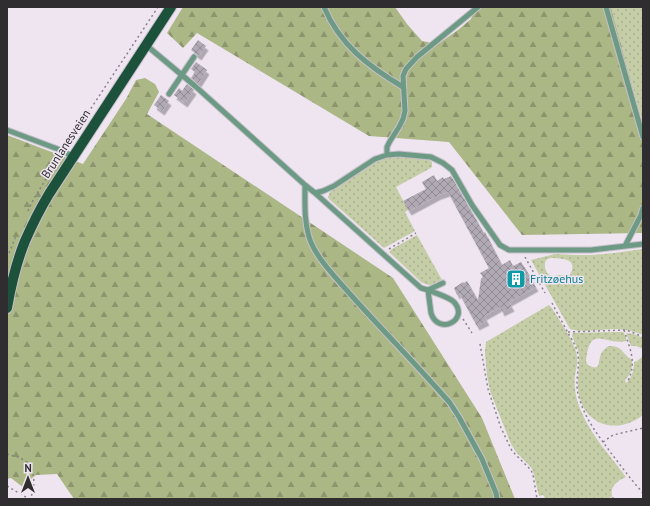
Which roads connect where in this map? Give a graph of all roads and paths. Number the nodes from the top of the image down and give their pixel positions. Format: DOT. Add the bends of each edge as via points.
graph roads {
  1 [pos="171,7"];
  2 [pos="324,7"];
  3 [pos="478,7"];
  4 [pos="606,7"];
  5 [pos="146,45"];
  6 [pos="194,57"];
  7 [pos="182,75"];
  8 [pos="403,87"];
  9 [pos="168,94"];
  10 [pos="7,130"];
  11 [pos="643,137"];
  12 [pos="387,155"];
  13 [pos="73,157"];
  14 [pos="305,186"];
  15 [pos="315,193"];
  16 [pos="643,208"];
  17 [pos="416,233"];
  18 [pos="643,244"];
  19 [pos="625,246"];
  20 [pos="522,250"];
  21 [pos="383,254"];
  22 [pos="443,283"];
  23 [pos="428,290"];
  24 [pos="545,293"];
  25 [pos="552,303"];
  26 [pos="7,308"];
  27 [pos="458,314"];
  28 [pos="624,330"];
  29 [pos="568,332"];
  30 [pos="472,333"];
  31 [pos="643,337"];
  32 [pos="480,344"];
  33 [pos="628,381"];
  34 [pos="643,428"];
  35 [pos="603,442"];
  36 [pos="7,454"];
  37 [pos="7,486"];
  38 [pos="643,493"];
  39 [pos="30,499"];
  40 [pos="497,499"];
  41 [pos="537,499"];
  42 [pos="607,499"];
  43 [pos="620,499"];
  1 -- 5 [label="main road, Brunlanesveien"];
  2 -- 8 [label="lane" via="335,29 355,53"];
  3 -- 8 [label="lane" via="417,56 406,69"];
  4 -- 11 [label="lane"];
  5 -- 7 [label="lane"];
  5 -- 13 [label="main road, Brunlanesveien"];
  6 -- 7 [label="lane"];
  7 -- 9 [label="lane"];
  7 -- 14 [label="lane"];
  8 -- 12 [label="lane" via="405,111 387,147"];
  10 -- 13 [label="lane"];
  12 -- 15 [label="lane" via="375,159 334,186"];
  12 -- 20 [label="lane" via="431,157 444,163 452,170 500,246 509,250"];
  13 -- 26 [label="main road, Brunlanesveien" via="49,194 24,242"];
  14 -- 15 [label="lane"];
  14 -- 40 [label="lane" via="304,207 309,238 320,258 450,403 482,459"];
  15 -- 21 [label="lane"];
  16 -- 19 [label="lane"];
  17 -- 21 [label="path"];
  18 -- 19 [label="lane"];
  19 -- 20 [label="lane" via="591,250"];
  20 -- 24 [label="path"];
  21 -- 23 [label="lane" via="421,288"];
  22 -- 23 [label="lane"];
  23 -- 27 [label="lane" via="453,301 458,308"];
  23 -- 27 [label="lane" via="431,313 436,321 449,324 456,320"];
  25 -- 29 [label="path"];
  27 -- 30 [label="path"];
  28 -- 29 [label="path"];
  28 -- 31 [label="path"];
  28 -- 33 [label="path" via="633,360"];
  29 -- 35 [label="path" via="578,351 576,383 580,403 591,426"];
  32 -- 41 [label="path" via="488,389 501,428 512,451 533,474"];
  34 -- 35 [label="path" via="613,435"];
  35 -- 38 [label="path"];
  36 -- 39 [label="path" via="23,459 29,464 34,484"];
  37 -- 39 [label="path"];
  42 -- 43 [label="path"];
}
